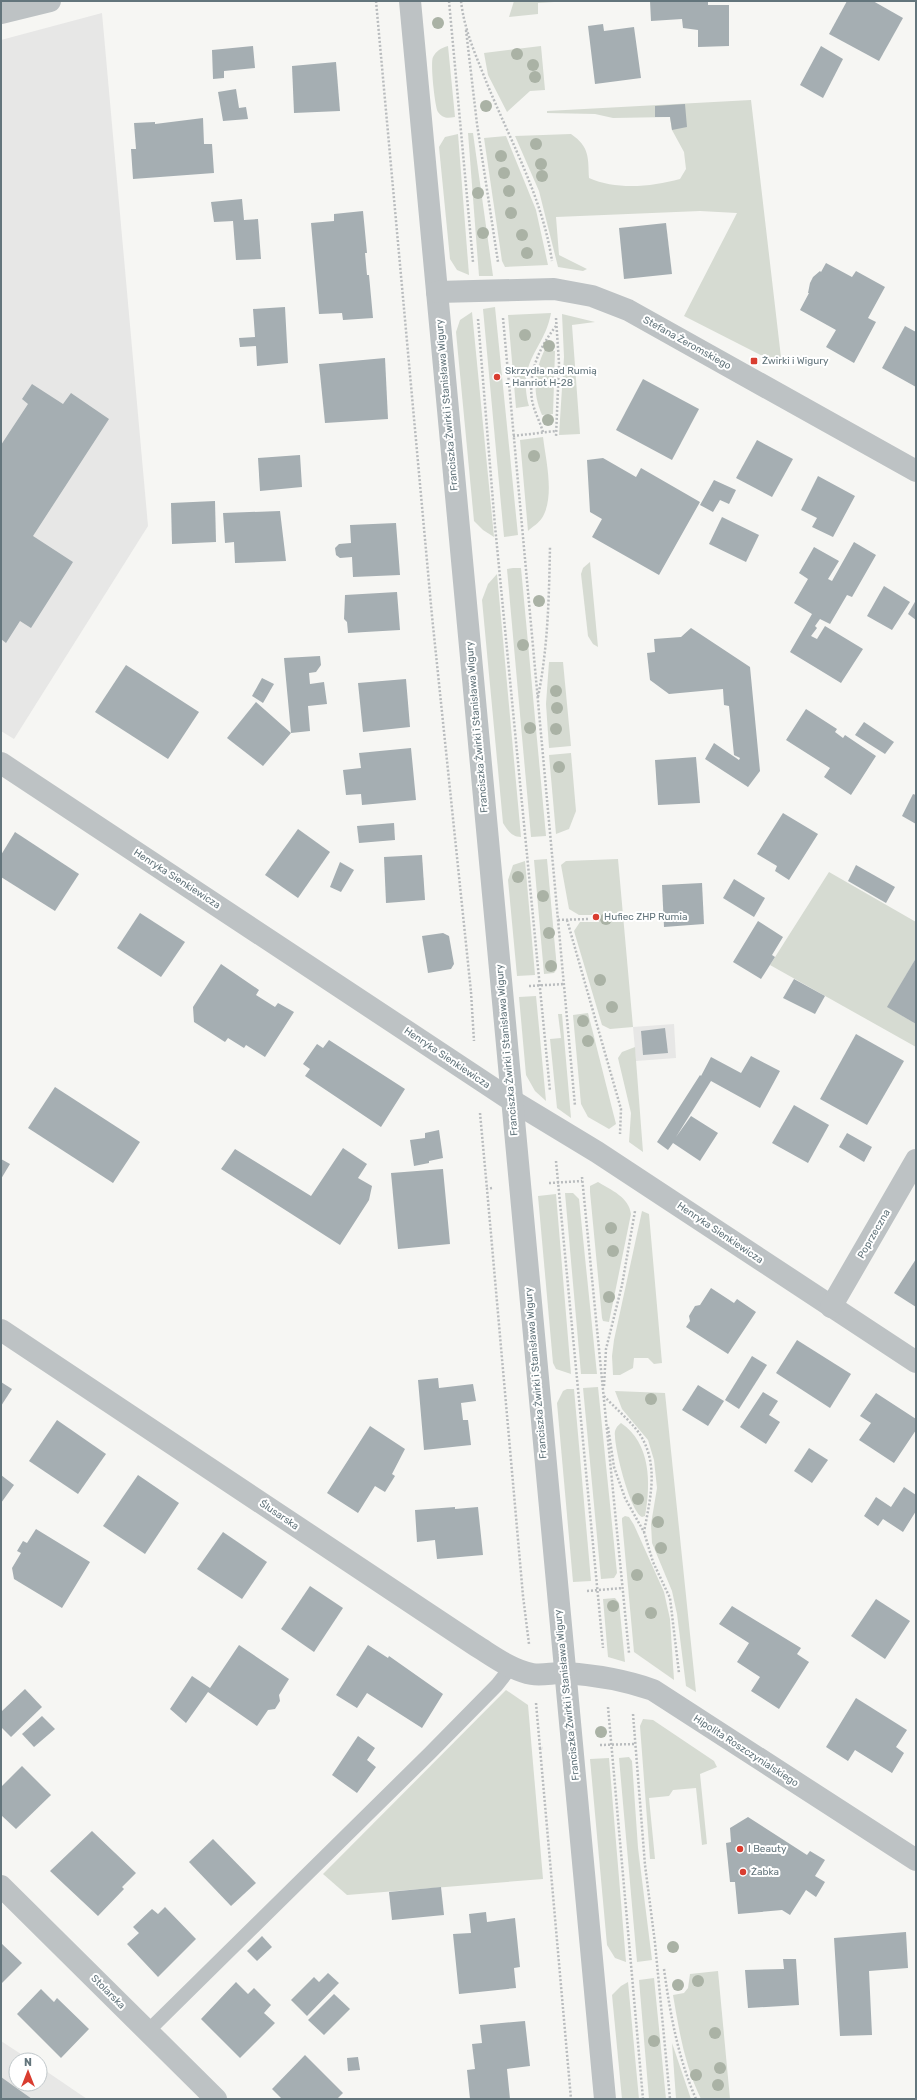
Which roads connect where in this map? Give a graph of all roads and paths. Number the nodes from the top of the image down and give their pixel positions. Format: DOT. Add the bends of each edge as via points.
graph roads {
  1 [pos="50,1"];
  2 [pos="376,1"];
  3 [pos="410,1"];
  4 [pos="449,1"];
  5 [pos="461,1"];
  6 [pos="1,13"];
  7 [pos="466,30"];
  8 [pos="552,263"];
  9 [pos="501,290"];
  10 [pos="475,291"];
  11 [pos="437,292"];
  12 [pos="556,314"];
  13 [pos="556,326"];
  14 [pos="556,431"];
  15 [pos="543,432"];
  16 [pos="513,436"];
  17 [pos="556,437"];
  18 [pos="916,470"];
  19 [pos="550,547"];
  20 [pos="537,699"];
  21 [pos="1,763"];
  22 [pos="589,919"];
  23 [pos="558,920"];
  24 [pos="567,920"];
  25 [pos="470,992"];
  26 [pos="511,1100"];
  27 [pos="553,1126"];
  28 [pos="620,1138"];
  29 [pos="578,1141"];
  30 [pos="916,1160"];
  31 [pos="636,1208"];
  32 [pos="831,1308"];
  33 [pos="1,1330"];
  34 [pos="916,1362"];
  35 [pos="603,1395"];
  36 [pos="644,1532"];
  37 [pos="623,1588"];
  38 [pos="597,1590"];
  39 [pos="584,1591"];
  40 [pos="511,1667"];
  41 [pos="565,1673"];
  42 [pos="606,1678"];
  43 [pos="632,1682"];
  44 [pos="688,1714"];
  45 [pos="635,1744"];
  46 [pos="596,1745"];
  47 [pos="611,1745"];
  48 [pos="540,1748"];
  49 [pos="916,1860"];
  50 [pos="1,1886"];
  51 [pos="664,1968"];
  52 [pos="148,2031"];
  53 [pos="216,2099"];
  54 [pos="571,2099"];
  55 [pos="605,2099"];
  56 [pos="643,2099"];
  57 [pos="670,2099"];
  58 [pos="696,2099"];
  1 -- 6 [label="street"];
  2 -- 25 [label="path" via="432,616"];
  3 -- 11 [label="street, Franciszka Żwirki i Stanisława Wigury"];
  4 -- 10 [label="path"];
  5 -- 7 [label="path"];
  7 -- 8 [label="path" via="502,122 534,193 548,239"];
  7 -- 9 [label="path"];
  9 -- 10 [label="street, Stefana Żeromskiego"];
  9 -- 16 [label="path"];
  9 -- 18 [label="street, Stefana Żeromskiego" via="560,290 592,296 628,310"];
  10 -- 11 [label="street, Stefana Żeromskiego"];
  10 -- 27 [label="path"];
  11 -- 26 [label="street, Franciszka Żwirki i Stanisława Wigury"];
  12 -- 13 [label="path"];
  13 -- 14 [label="path" via="559,363"];
  13 -- 15 [label="path" via="541,349 531,380 532,402"];
  14 -- 15 [label="path"];
  14 -- 17 [label="path"];
  15 -- 16 [label="path"];
  16 -- 20 [label="path"];
  19 -- 20 [label="path" via="547,627 543,673"];
  20 -- 23 [label="path"];
  21 -- 26 [label="street, Henryka Sienkiewicza"];
  22 -- 24 [label="path"];
  23 -- 24 [label="path"];
  23 -- 29 [label="path"];
  24 -- 28 [label="path" via="621,1109"];
  26 -- 27 [label="street, Henryka Sienkiewicza"];
  26 -- 41 [label="street, Franciszka Żwirki i Stanisława Wigury"];
  27 -- 29 [label="street, Henryka Sienkiewicza"];
  27 -- 38 [label="path"];
  29 -- 32 [label="street, Henryka Sienkiewicza" via="660,1192"];
  29 -- 35 [label="path"];
  30 -- 32 [label="street, Poprzeczna"];
  31 -- 35 [label="path" via="622,1286 606,1349"];
  32 -- 34 [label="street, Henryka Sienkiewicza"];
  33 -- 40 [label="street, Ślusarska"];
  35 -- 36 [label="path" via="614,1467 624,1498"];
  35 -- 36 [label="path" via="641,1436 650,1461 653,1486"];
  35 -- 37 [label="path"];
  36 -- 44 [label="path" via="653,1562 670,1598 679,1675 686,1692"];
  37 -- 38 [label="path"];
  37 -- 43 [label="path"];
  38 -- 39 [label="path"];
  38 -- 42 [label="path"];
  40 -- 41 [label="street, Ślusarska" via="534,1674"];
  40 -- 52 [label="lane" via="497,1685 430,1754"];
  41 -- 42 [label="street, Hipolita Roszczynialskiego"];
  41 -- 55 [label="street, Franciszka Żwirki i Stanisława Wigury"];
  42 -- 43 [label="street, Hipolita Roszczynialskiego"];
  42 -- 47 [label="path"];
  43 -- 44 [label="street, Hipolita Roszczynialskiego" via="653,1690"];
  43 -- 45 [label="path"];
  44 -- 49 [label="street, Hipolita Roszczynialskiego"];
  45 -- 47 [label="path"];
  45 -- 57 [label="path"];
  46 -- 47 [label="path"];
  47 -- 56 [label="path"];
  48 -- 54 [label="path"];
  50 -- 52 [label="street, Stolarska"];
  51 -- 58 [label="path" via="679,2052"];
  52 -- 53 [label="street, Stolarska"];
}
